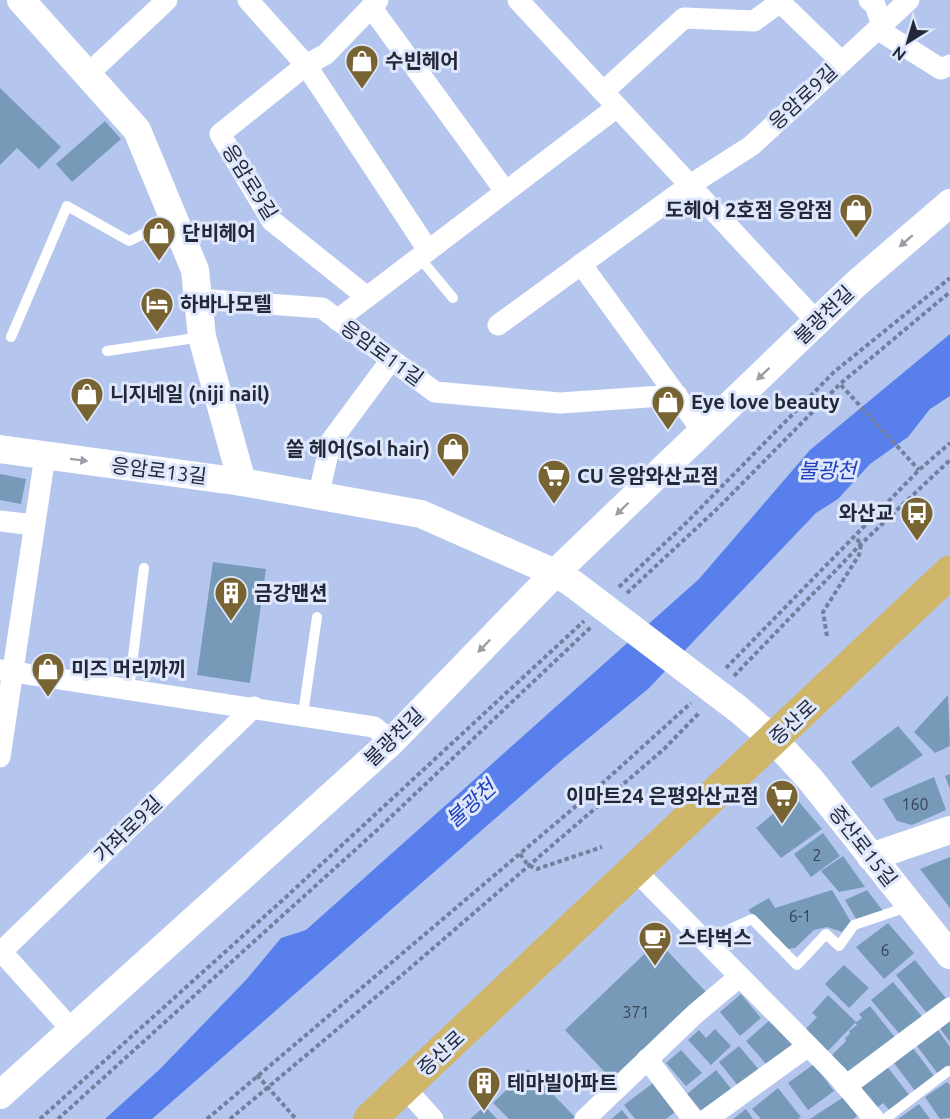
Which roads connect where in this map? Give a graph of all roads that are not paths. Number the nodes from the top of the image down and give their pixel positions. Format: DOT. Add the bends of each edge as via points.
graph roads {
  1 [pos="21,0"];
  2 [pos="167,0"];
  3 [pos="248,0"];
  4 [pos="518,0"];
  5 [pos="869,0"];
  6 [pos="909,0"];
  7 [pos="779,1"];
  8 [pos="374,4"];
  9 [pos="881,26"];
  10 [pos="842,62"];
  11 [pos="306,65"];
  12 [pos="950,65"];
  13 [pos="88,74"];
  14 [pos="610,100"];
  15 [pos="690,185"];
  16 [pos="506,191"];
  17 [pos="950,203"];
  18 [pos="174,219"];
  19 [pos="424,254"];
  20 [pos="581,264"];
  21 [pos="367,297"];
  22 [pos="453,298"];
  23 [pos="198,299"];
  24 [pos="337,320"];
  25 [pos="817,322"];
  26 [pos="498,325"];
  27 [pos="11,337"];
  28 [pos="202,337"];
  29 [pos="107,351"];
  30 [pos="391,360"];
  31 [pos="676,395"];
  32 [pos="703,432"];
  33 [pos="0,449"];
  34 [pos="45,456"];
  35 [pos="242,482"];
  36 [pos="318,497"];
  37 [pos="0,521"];
  38 [pos="34,525"];
  39 [pos="144,568"];
  40 [pos="950,572"];
  41 [pos="563,578"];
  42 [pos="317,617"];
  43 [pos="6,671"];
  44 [pos="129,689"];
  45 [pos="730,694"];
  46 [pos="255,707"];
  47 [pos="303,714"];
  48 [pos="774,740"];
  49 [pos="392,741"];
  50 [pos="0,757"];
  51 [pos="950,830"];
  52 [pos="871,857"];
  53 [pos="635,870"];
  54 [pos="911,906"];
  55 [pos="704,941"];
  56 [pos="1,951"];
  57 [pos="950,955"];
  58 [pos="739,977"];
  59 [pos="950,1008"];
  60 [pos="72,1030"];
  61 [pos="808,1046"];
  62 [pos="647,1059"];
  63 [pos="948,1071"];
  64 [pos="846,1086"];
  65 [pos="404,1087"];
  66 [pos="0,1095"];
  67 [pos="370,1119"];
  68 [pos="433,1119"];
  69 [pos="585,1119"];
  70 [pos="693,1119"];
  71 [pos="707,1119"];
  72 [pos="874,1119"];
  73 [pos="885,1119"];
  1 -- 13 [label="street"];
  2 -- 13 [label="street"];
  3 -- 11 [label="street"];
  4 -- 14 [label="street"];
  5 -- 9 [label="street"];
  6 -- 9 [label="street, 응암로9길"];
  7 -- 10 [label="street"];
  7 -- 14 [label="street" via="754,21 684,18"];
  8 -- 11 [label="street, 응암로9길" via="326,54"];
  8 -- 16 [label="street, 응암로9길"];
  9 -- 10 [label="street, 응암로9길"];
  9 -- 12 [label="street" via="885,34 941,69"];
  10 -- 15 [label="street, 응암로9길" via="751,146"];
  11 -- 19 [label="street"];
  11 -- 21 [label="street, 응암로9길" via="220,134 272,221"];
  13 -- 18 [label="street" via="136,130"];
  14 -- 15 [label="street"];
  14 -- 16 [label="street"];
  15 -- 20 [label="street, 응암로9길"];
  15 -- 25 [label="street"];
  16 -- 19 [label="street"];
  17 -- 25 [label="street, 불광천길, one-way"];
  18 -- 23 [label="street" via="195,270"];
  18 -- 27 [label="lane" via="129,241 67,206"];
  19 -- 21 [label="street"];
  19 -- 22 [label="lane"];
  20 -- 26 [label="street, 응암로9길"];
  20 -- 31 [label="street"];
  21 -- 24 [label="street"];
  23 -- 24 [label="street, 응암로11길" via="322,309"];
  23 -- 28 [label="street"];
  24 -- 30 [label="street, 응암로11길"];
  25 -- 32 [label="street, 불광천길, one-way"];
  28 -- 29 [label="lane"];
  28 -- 35 [label="street"];
  30 -- 31 [label="street, 응암로11길" via="435,392 465,396 560,403"];
  30 -- 36 [label="street" via="331,441"];
  31 -- 32 [label="street"];
  32 -- 41 [label="street, 불광천길, one-way"];
  33 -- 34 [label="street, 응암로13길"];
  34 -- 35 [label="street, 응암로13길, one-way"];
  34 -- 38 [label="street"];
  35 -- 36 [label="street, 응암로13길"];
  36 -- 41 [label="street, 응암로13길" via="421,514"];
  37 -- 38 [label="street"];
  38 -- 43 [label="street"];
  39 -- 44 [label="lane"];
  40 -- 48 [label="main road, 증산로"];
  41 -- 45 [label="street, 응암로13길"];
  41 -- 49 [label="street, 불광천길, one-way"];
  42 -- 47 [label="lane"];
  43 -- 44 [label="street"];
  43 -- 50 [label="street"];
  44 -- 46 [label="street"];
  45 -- 48 [label="street, 증산로15길"];
  46 -- 47 [label="street"];
  46 -- 56 [label="street, 가좌로9길"];
  47 -- 49 [label="street" via="374,727"];
  48 -- 52 [label="street, 증산로15길"];
  48 -- 53 [label="main road, 증산로"];
  49 -- 60 [label="street, 불광천길"];
  51 -- 52 [label="street"];
  52 -- 54 [label="street, 증산로15길"];
  53 -- 55 [label="street"];
  53 -- 65 [label="main road, 증산로"];
  54 -- 55 [label="lane" via="854,925 839,946 826,934 797,965 752,919"];
  54 -- 57 [label="street, 증산로15길"];
  55 -- 58 [label="street"];
  56 -- 60 [label="street"];
  58 -- 61 [label="street"];
  58 -- 62 [label="street"];
  59 -- 64 [label="street"];
  60 -- 66 [label="street, 불광천길"];
  61 -- 64 [label="street"];
  61 -- 71 [label="street"];
  62 -- 69 [label="street"];
  62 -- 70 [label="street"];
  63 -- 73 [label="lane"];
  64 -- 72 [label="street"];
  65 -- 67 [label="main road, 증산로"];
  65 -- 68 [label="street, 증산로"];
}
